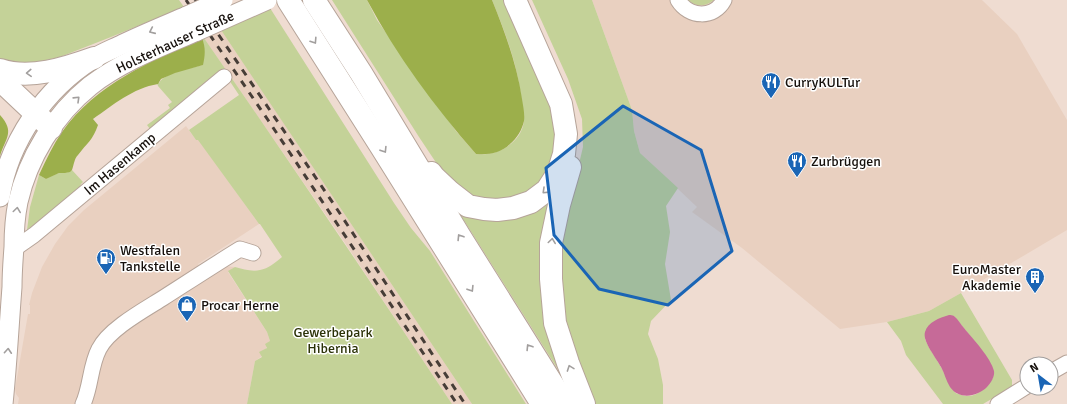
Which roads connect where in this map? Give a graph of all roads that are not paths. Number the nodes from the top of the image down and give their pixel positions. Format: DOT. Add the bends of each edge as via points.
graph roads {
  1 [pos="223,0"];
  2 [pos="267,0"];
  3 [pos="288,0"];
  4 [pos="314,0"];
  5 [pos="515,0"];
  6 [pos="524,0"];
  7 [pos="678,0"];
  8 [pos="724,0"];
  9 [pos="192,23"];
  10 [pos="94,58"];
  11 [pos="0,70"];
  12 [pos="361,73"];
  13 [pos="224,77"];
  14 [pos="0,80"];
  15 [pos="0,100"];
  16 [pos="40,126"];
  17 [pos="0,197"];
  18 [pos="14,248"];
  19 [pos="253,252"];
  20 [pos="1019,391"];
  21 [pos="3,404"];
  22 [pos="83,404"];
  23 [pos="542,404"];
  24 [pos="565,404"];
  25 [pos="584,404"];
  26 [pos="998,404"];
  1 -- 9 [label="main road, Holsterhauser Straße, bridge"];
  2 -- 9 [label="main road, Holsterhauser Straße, bridge"];
  3 -- 23 [label="highway, one-way"];
  4 -- 12 [label="highway"];
  5 -- 12 [label="highway, one-way" via="561,104 566,134 564,154 558,173 547,190 531,202 497,210 468,206 434,177 379,90"];
  25 -- 6 [label="highway, one-way" via="555,323 551,279 551,243 575,146 572,113"];
  7 -- 8 [label="street" via="689,11 702,14 716,10"];
  9 -- 10 [label="main road, Holsterhauser Straße, one-way" via="148,33"];
  16 -- 9 [label="main road, Holsterhauser Straße, one-way" via="63,113 105,76"];
  10 -- 11 [label="highway, one-way" via="32,74"];
  10 -- 16 [label="main road, Holsterhauser Straße" via="60,86"];
  24 -- 12 [label="highway, one-way"];
  13 -- 18 [label="street, Im Hasenkamp" via="34,235"];
  14 -- 16 [label="highway"];
  15 -- 16 [label="highway" via="14,113"];
  16 -- 17 [label="main road, Holsterhauser Straße" via="18,143"];
  18 -- 16 [label="main road, Holsterhauser Straße, one-way" via="18,203 37,151"];
  21 -- 18 [label="main road, Holsterhauser Straße, one-way"];
  19 -- 22 [label="street" via="240,249 111,334 98,350"];
  20 -- 26 [label="street"];
}
